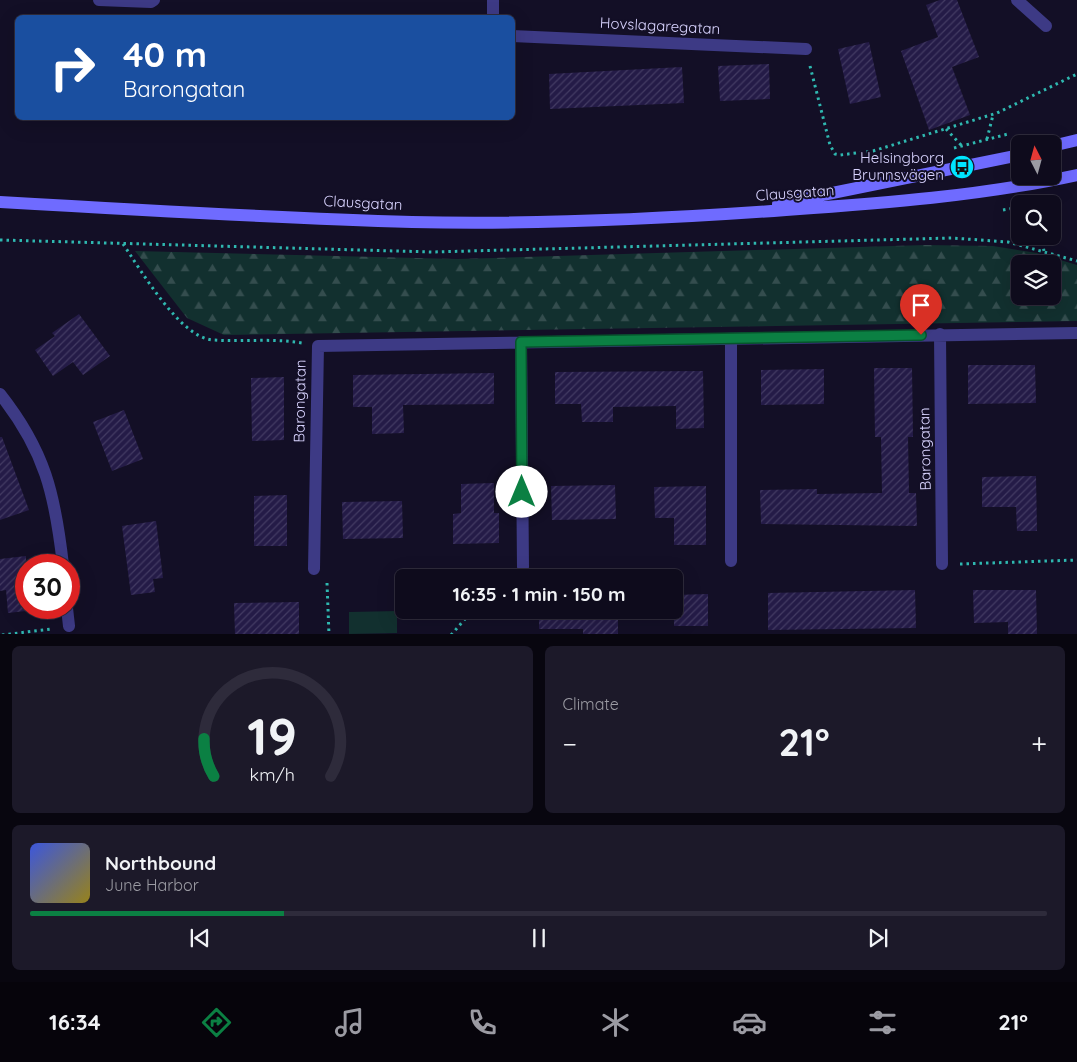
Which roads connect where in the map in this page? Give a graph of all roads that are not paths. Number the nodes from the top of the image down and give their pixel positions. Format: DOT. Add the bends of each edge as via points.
graph roads {
  1 [pos="99,0"];
  2 [pos="154,0"];
  3 [pos="492,0"];
  4 [pos="1018,0"];
  5 [pos="493,15"];
  6 [pos="1046,26"];
  7 [pos="515,36"];
  8 [pos="806,49"];
  9 [pos="1077,140"];
  10 [pos="1061,144"];
  11 [pos="1011,157"];
  12 [pos="1077,175"];
  13 [pos="0,202"];
  14 [pos="724,214"];
  15 [pos="1077,333"];
  16 [pos="940,334"];
  17 [pos="731,339"];
  18 [pos="521,342"];
  19 [pos="0,394"];
  20 [pos="62,554"];
  21 [pos="731,561"];
  22 [pos="942,564"];
  23 [pos="523,566"];
  24 [pos="314,569"];
  25 [pos="68,619"];
  26 [pos="69,626"];
  1 -- 2 [label="street"];
  3 -- 5 [label="street"];
  4 -- 6 [label="street"];
  7 -- 8 [label="street, Hovslagaregatan"];
  9 -- 10 [label="main road"];
  11 -- 14 [label="main road, Clausgatan"];
  12 -- 14 [label="main road, Clausgatan" via="997,190 897,202"];
  13 -- 14 [label="main road, Clausgatan" via="413,222 565,221"];
  15 -- 16 [label="street, Barongatan"];
  16 -- 17 [label="street, Barongatan"];
  16 -- 22 [label="street, Barongatan"];
  17 -- 18 [label="street, Barongatan"];
  17 -- 21 [label="street"];
  18 -- 23 [label="street"];
  18 -- 24 [label="street, Barongatan" via="318,346"];
  19 -- 20 [label="street" via="18,416 46,470 55,504"];
  25 -- 26 [label="street"];
}
